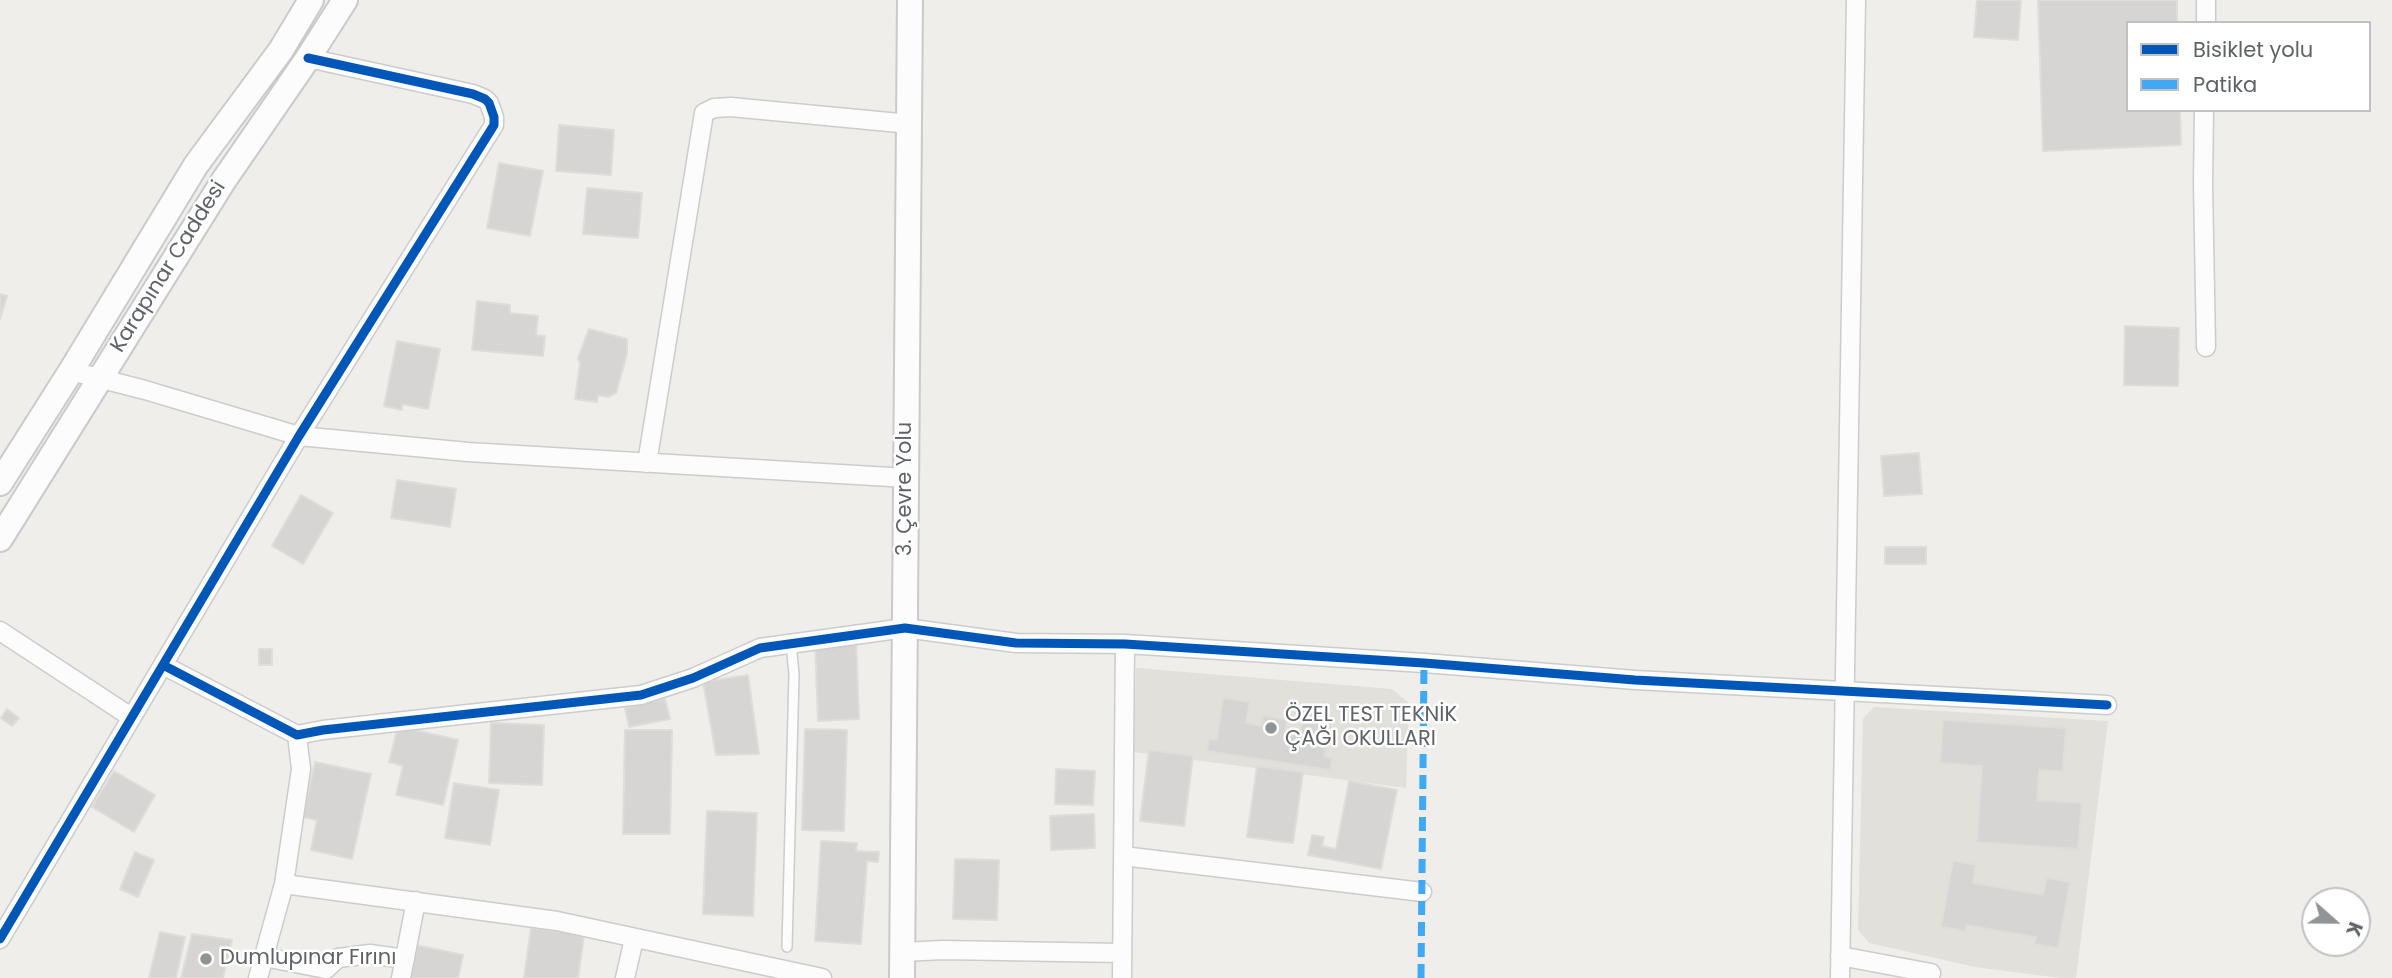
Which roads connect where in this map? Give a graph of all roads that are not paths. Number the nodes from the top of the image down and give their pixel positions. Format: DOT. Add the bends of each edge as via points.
graph roads {
  1 [pos="312,0"];
  2 [pos="345,0"];
  3 [pos="911,0"];
  4 [pos="1856,0"];
  5 [pos="2206,0"];
  6 [pos="2206,21"];
  7 [pos="308,58"];
  8 [pos="2204,112"];
  9 [pos="909,124"];
  10 [pos="2206,347"];
  11 [pos="71,371"];
  12 [pos="99,379"];
  13 [pos="299,436"];
  14 [pos="647,463"];
  15 [pos="906,478"];
  16 [pos="0,483"];
  17 [pos="0,539"];
  18 [pos="905,628"];
  19 [pos="0,631"];
  20 [pos="791,643"];
  21 [pos="1125,644"];
  22 [pos="163,664"];
  23 [pos="1844,690"];
  24 [pos="2107,705"];
  25 [pos="131,717"];
  26 [pos="297,735"];
  27 [pos="1123,856"];
  28 [pos="284,884"];
  29 [pos="1422,892"];
  30 [pos="416,901"];
  31 [pos="0,939"];
  32 [pos="634,939"];
  33 [pos="787,947"];
  34 [pos="903,952"];
  35 [pos="1122,953"];
  36 [pos="1840,956"];
  37 [pos="264,957"];
  38 [pos="405,960"];
  39 [pos="1931,973"];
  40 [pos="258,978"];
  41 [pos="401,978"];
  42 [pos="625,978"];
  43 [pos="822,978"];
  44 [pos="902,978"];
  45 [pos="1122,978"];
  46 [pos="1840,978"];
  1 -- 11 [label="main road, Karapınar Caddesi" via="196,165"];
  2 -- 7 [label="main road, Karapınar Caddesi"];
  3 -- 9 [label="main road, 3. Çevre Yolu"];
  4 -- 23 [label="street"];
  5 -- 6 [label="street"];
  7 -- 12 [label="main road, Karapınar Caddesi" via="224,180"];
  7 -- 13 [label="street" via="472,94 489,103 494,125"];
  8 -- 10 [label="street"];
  9 -- 14 [label="street" via="731,107 704,113"];
  9 -- 15 [label="main road, 3. Çevre Yolu"];
  11 -- 12 [label="street"];
  11 -- 16 [label="main road, Karapınar Caddesi"];
  12 -- 13 [label="street"];
  12 -- 17 [label="main road, Karapınar Caddesi"];
  13 -- 14 [label="street"];
  13 -- 22 [label="street"];
  14 -- 15 [label="street"];
  15 -- 18 [label="main road, 3. Çevre Yolu"];
  18 -- 20 [label="street"];
  18 -- 21 [label="street" via="1016,643"];
  18 -- 34 [label="main road, 3. Çevre Yolu"];
  19 -- 25 [label="street"];
  20 -- 26 [label="street" via="760,648 641,695"];
  20 -- 33 [label="lane"];
  21 -- 23 [label="street"];
  21 -- 27 [label="street"];
  22 -- 25 [label="street"];
  22 -- 26 [label="street"];
  23 -- 24 [label="street"];
  23 -- 36 [label="street"];
  25 -- 31 [label="street"];
  26 -- 28 [label="street" via="301,769"];
  27 -- 29 [label="street"];
  27 -- 35 [label="street"];
  28 -- 30 [label="street"];
  28 -- 37 [label="street"];
  30 -- 32 [label="street" via="557,921"];
  30 -- 38 [label="street"];
  32 -- 42 [label="street"];
  32 -- 43 [label="street"];
  34 -- 35 [label="street"];
  34 -- 44 [label="main road, 3. Çevre Yolu"];
  35 -- 45 [label="street"];
  36 -- 39 [label="street"];
  36 -- 46 [label="street"];
  37 -- 38 [label="street" via="326,969 338,958 370,954"];
  37 -- 40 [label="street"];
  38 -- 41 [label="street"];
}
